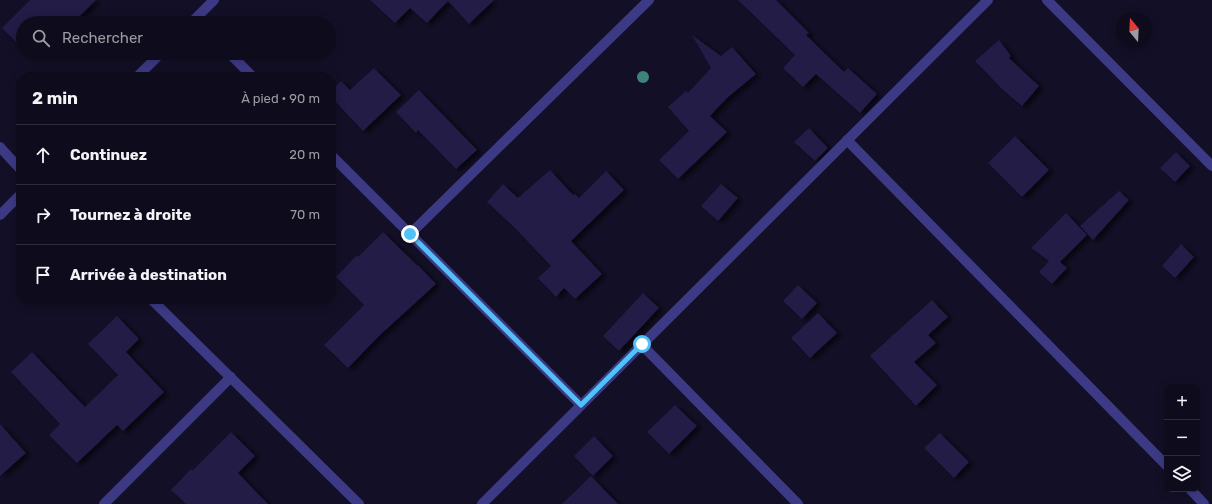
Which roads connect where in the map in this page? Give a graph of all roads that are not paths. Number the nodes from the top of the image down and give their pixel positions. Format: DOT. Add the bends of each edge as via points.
graph roads {
  1 [pos="214,0"];
  2 [pos="649,0"];
  3 [pos="988,0"];
  4 [pos="1047,0"];
  5 [pos="200,16"];
  6 [pos="154,60"];
  7 [pos="236,60"];
  8 [pos="142,72"];
  9 [pos="248,72"];
  10 [pos="847,140"];
  11 [pos="0,147"];
  12 [pos="336,160"];
  13 [pos="16,165"];
  14 [pos="1212,166"];
  15 [pos="16,199"];
  16 [pos="0,215"];
  17 [pos="410,234"];
  18 [pos="156,304"];
  19 [pos="642,344"];
  20 [pos="231,378"];
  21 [pos="581,405"];
  22 [pos="1164,463"];
  23 [pos="1193,492"];
  24 [pos="104,504"];
  25 [pos="359,504"];
  26 [pos="482,504"];
  27 [pos="798,504"];
  28 [pos="1204,504"];
  1 -- 5 [label="street"];
  2 -- 17 [label="street"];
  3 -- 10 [label="street"];
  4 -- 14 [label="street"];
  6 -- 8 [label="street"];
  7 -- 9 [label="street"];
  10 -- 19 [label="street"];
  10 -- 22 [label="street"];
  11 -- 13 [label="street"];
  12 -- 17 [label="street"];
  15 -- 16 [label="street"];
  17 -- 21 [label="street"];
  18 -- 20 [label="street"];
  19 -- 21 [label="street"];
  19 -- 27 [label="street"];
  20 -- 24 [label="street"];
  20 -- 25 [label="street"];
  21 -- 26 [label="street"];
  23 -- 28 [label="street"];
}
